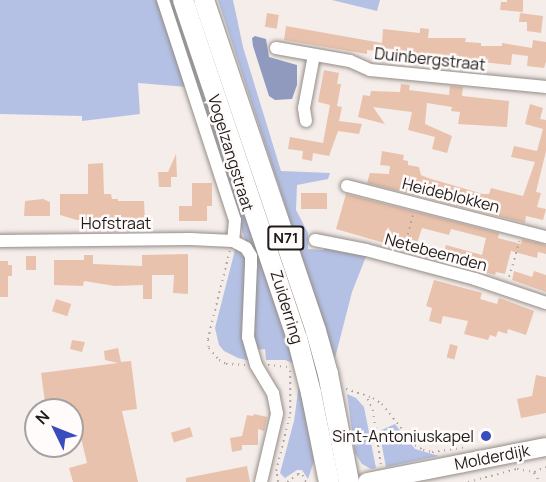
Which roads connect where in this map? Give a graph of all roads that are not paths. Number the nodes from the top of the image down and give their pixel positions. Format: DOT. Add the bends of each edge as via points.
graph roads {
  1 [pos="163,0"];
  2 [pos="183,0"];
  3 [pos="204,0"];
  4 [pos="276,48"];
  5 [pos="314,55"];
  6 [pos="546,87"];
  7 [pos="306,121"];
  8 [pos="347,186"];
  9 [pos="546,237"];
  10 [pos="315,240"];
  11 [pos="0,241"];
  12 [pos="232,241"];
  13 [pos="546,303"];
  14 [pos="546,447"];
  15 [pos="385,475"];
  16 [pos="261,482"];
  17 [pos="329,482"];
  18 [pos="349,482"];
  19 [pos="367,482"];
  1 -- 12 [label="street, Vogelzangstraat" via="235,220"];
  2 -- 17 [label="highway, Zuiderring / N71" via="297,338"];
  3 -- 18 [label="highway, Zuiderring / N71" via="316,331"];
  4 -- 5 [label="street, Duinbergstraat"];
  5 -- 6 [label="street, Duinbergstraat" via="350,61 370,70"];
  5 -- 7 [label="street" via="304,108"];
  8 -- 9 [label="street, Heideblokken"];
  10 -- 13 [label="street, Netebeemden" via="400,259"];
  11 -- 12 [label="street, Hofstraat"];
  12 -- 16 [label="street" via="240,243 250,256 248,337 278,414"];
  14 -- 15 [label="main road, Molderdijk"];
  15 -- 19 [label="main road, Molderdijk"];
}
